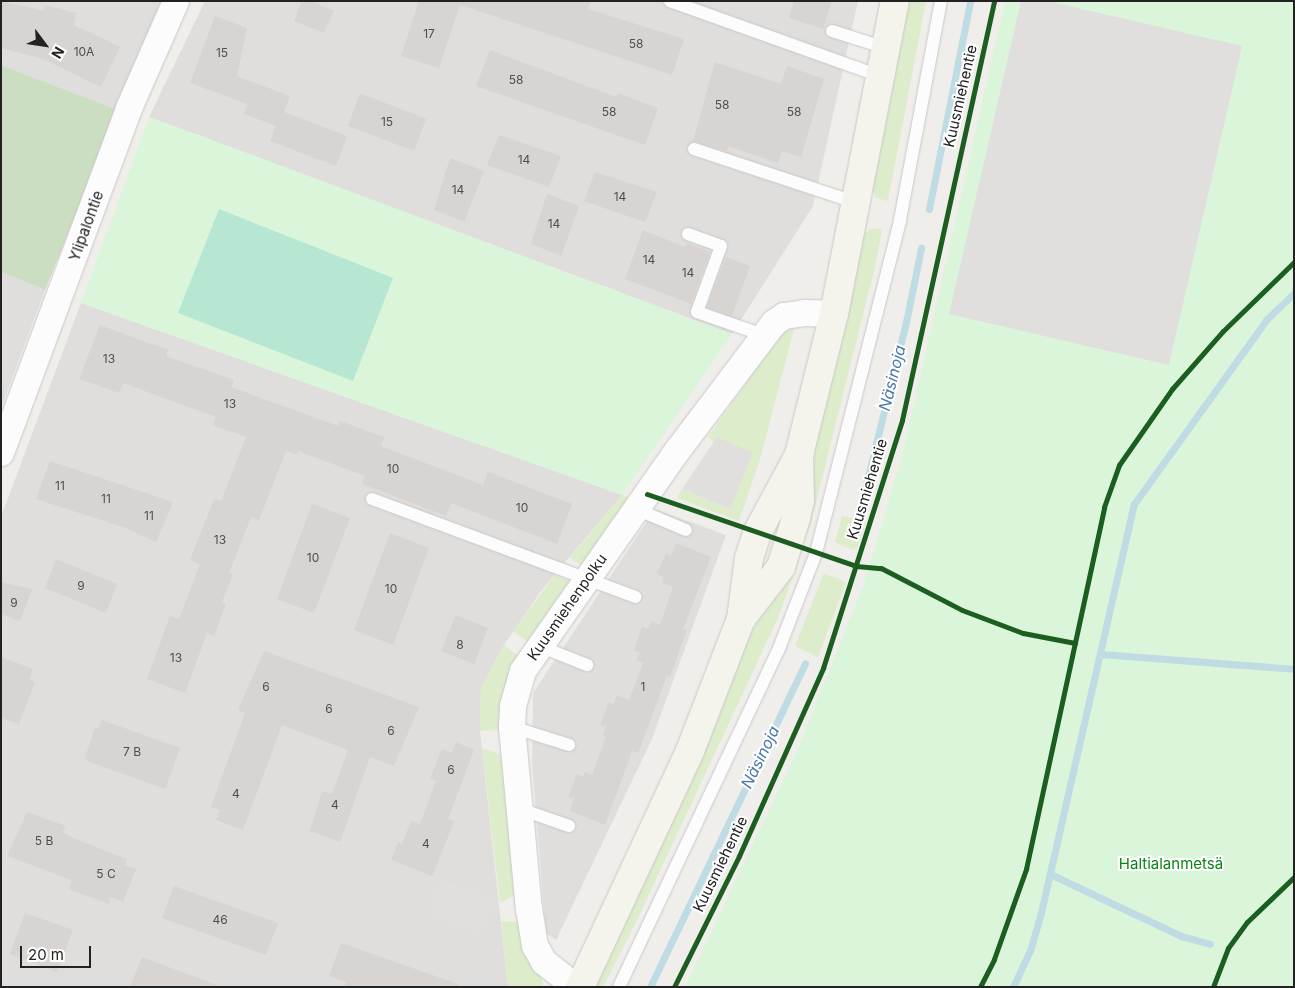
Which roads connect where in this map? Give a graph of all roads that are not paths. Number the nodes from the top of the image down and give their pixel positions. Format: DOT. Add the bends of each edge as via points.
graph roads {
  1 [pos="176,1"];
  2 [pos="670,1"];
  3 [pos="895,1"];
  4 [pos="941,1"];
  5 [pos="832,31"];
  6 [pos="886,48"];
  7 [pos="880,76"];
  8 [pos="694,149"];
  9 [pos="856,203"];
  10 [pos="688,234"];
  11 [pos="834,314"];
  12 [pos="763,336"];
  13 [pos="1,453"];
  14 [pos="372,499"];
  15 [pos="636,509"];
  16 [pos="686,530"];
  17 [pos="588,577"];
  18 [pos="635,596"];
  19 [pos="539,646"];
  20 [pos="587,665"];
  21 [pos="512,727"];
  22 [pos="569,745"];
  23 [pos="520,809"];
  24 [pos="569,826"];
  25 [pos="576,987"];
  26 [pos="580,987"];
  27 [pos="619,987"];
  1 -- 13 [label="street, Ylipalontie" via="130,106"];
  2 -- 7 [label="lane"];
  3 -- 6 [label="main road"];
  4 -- 27 [label="lane, Kuusmiehentie" via="900,220 816,553 778,651"];
  5 -- 6 [label="lane"];
  6 -- 7 [label="main road"];
  7 -- 9 [label="main road"];
  8 -- 9 [label="lane"];
  9 -- 11 [label="main road"];
  10 -- 12 [label="lane" via="722,246 697,312"];
  11 -- 12 [label="street, Kuusmiehenpolku" via="784,316"];
  11 -- 26 [label="main road" via="799,455 800,500 790,544 772,583 742,619 690,751"];
  12 -- 15 [label="street, Kuusmiehenpolku"];
  14 -- 17 [label="lane"];
  15 -- 16 [label="lane"];
  15 -- 17 [label="street, Kuusmiehenpolku"];
  17 -- 18 [label="lane"];
  17 -- 19 [label="street, Kuusmiehenpolku"];
  19 -- 20 [label="lane"];
  19 -- 21 [label="street, Kuusmiehenpolku" via="523,671 517,688"];
  21 -- 22 [label="lane"];
  21 -- 23 [label="street, Kuusmiehenpolku"];
  23 -- 24 [label="lane"];
  23 -- 25 [label="street, Kuusmiehenpolku" via="535,946 544,962"];
}
